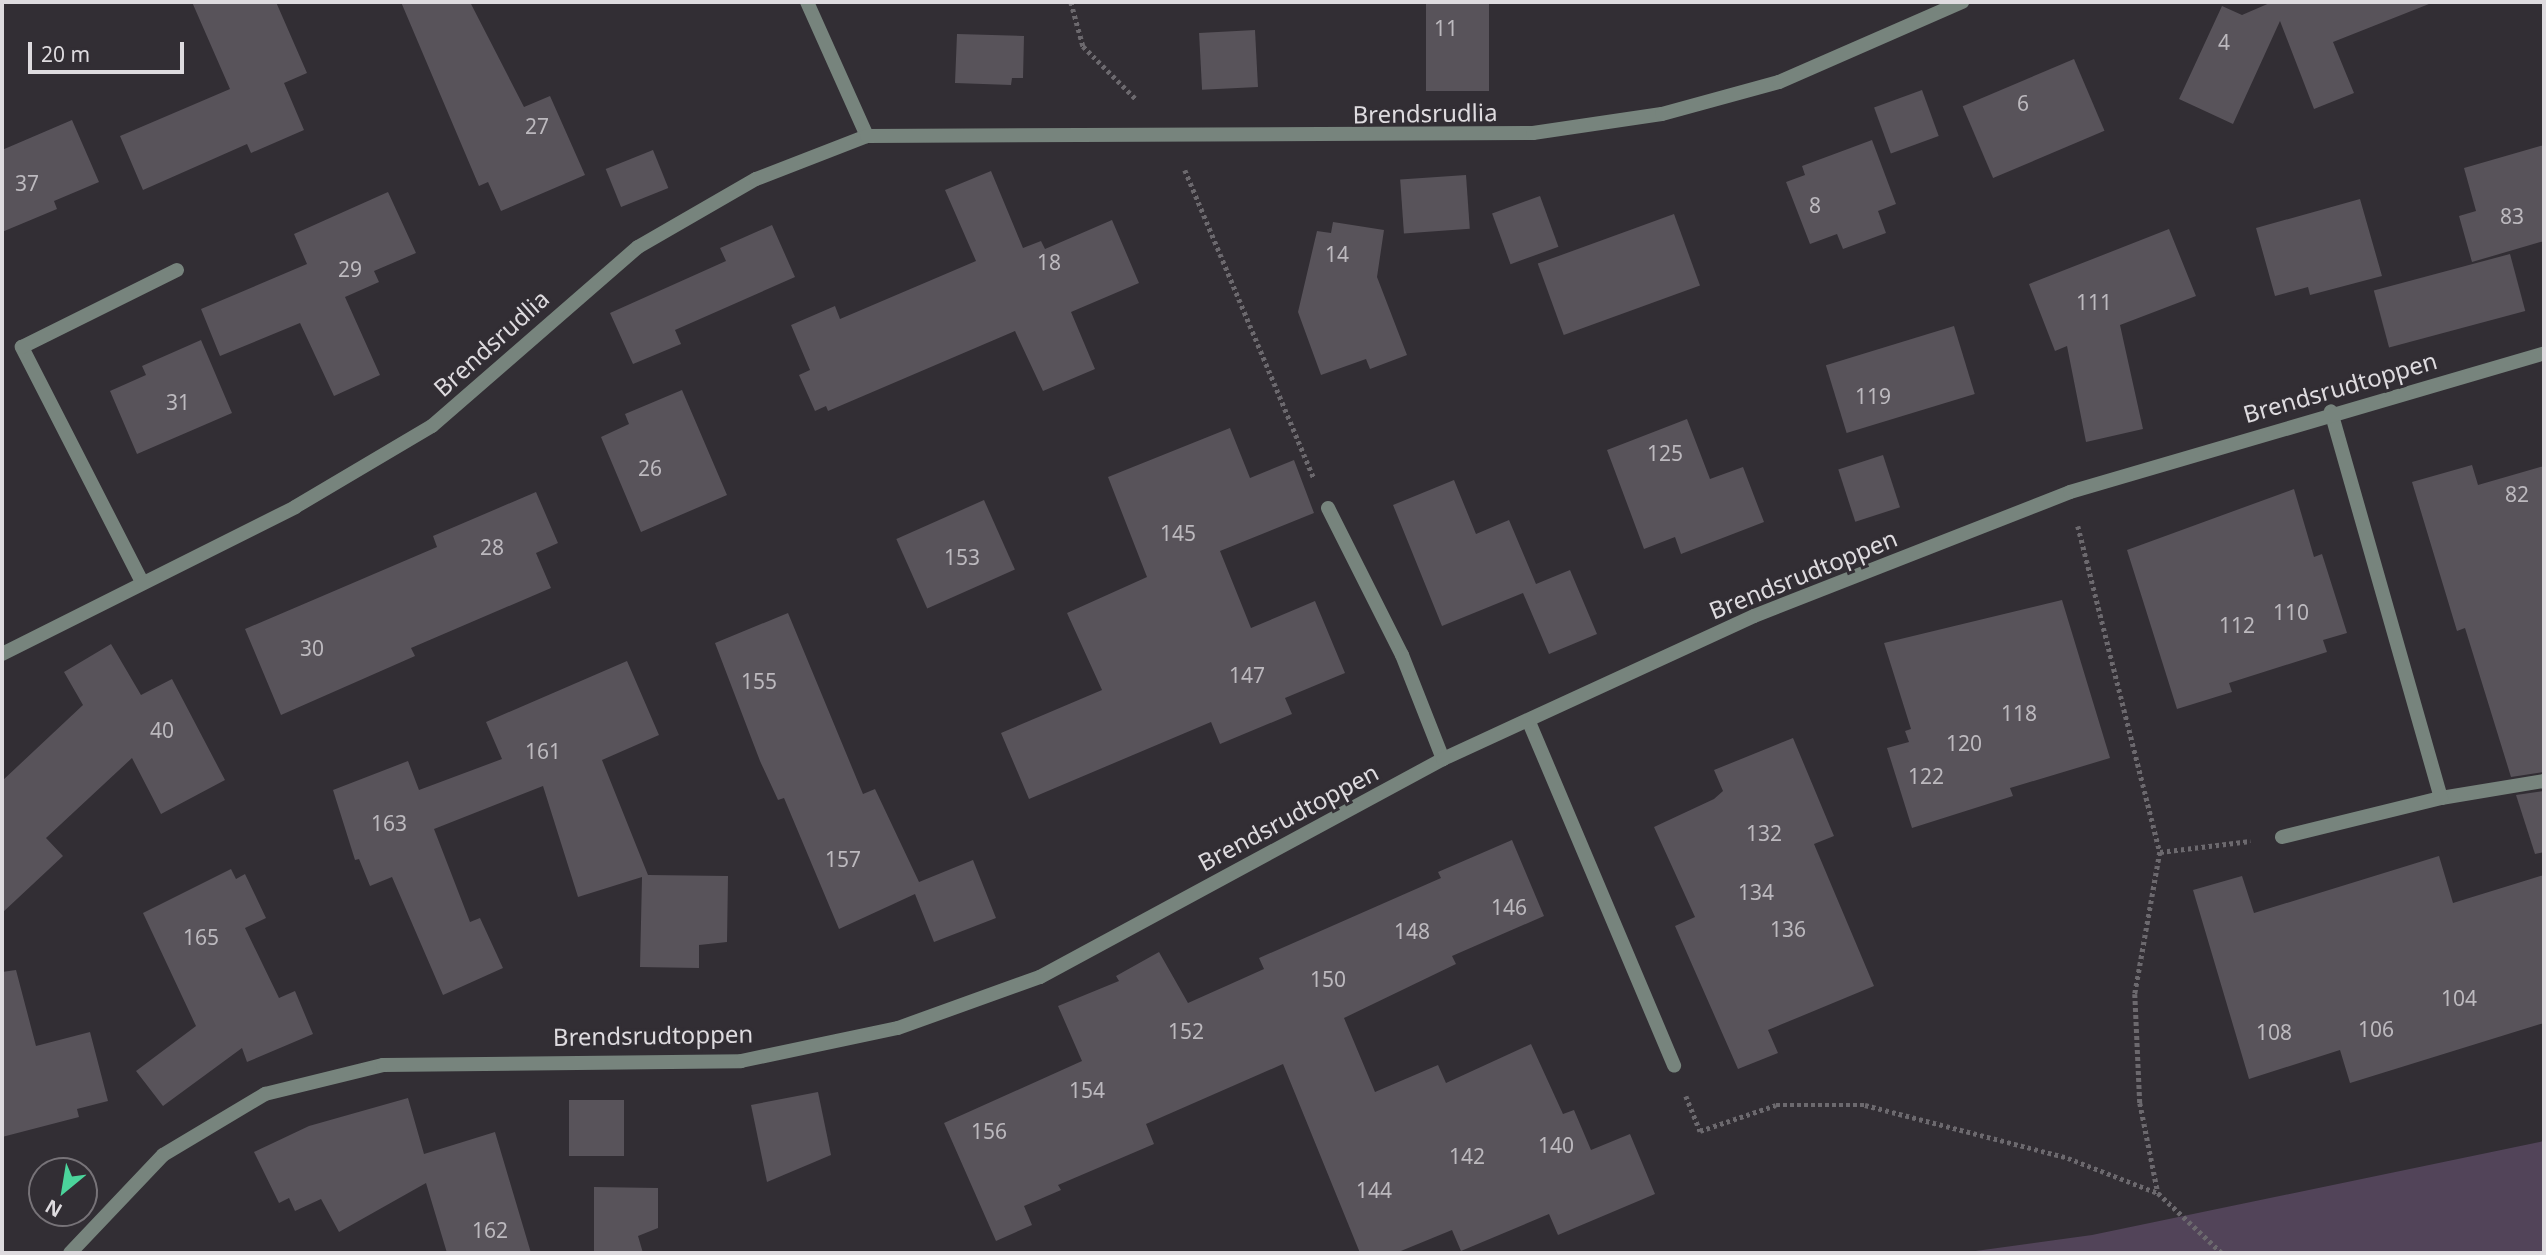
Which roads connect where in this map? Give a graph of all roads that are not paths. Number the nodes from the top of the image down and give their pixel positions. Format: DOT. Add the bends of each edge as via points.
graph roads {
  1 [pos="807,2"];
  2 [pos="1962,2"];
  3 [pos="867,136"];
  4 [pos="177,270"];
  5 [pos="2544,353"];
  6 [pos="2331,411"];
  7 [pos="1328,508"];
  8 [pos="141,580"];
  9 [pos="2,654"];
  10 [pos="1529,722"];
  11 [pos="1443,759"];
  12 [pos="2544,781"];
  13 [pos="2441,798"];
  14 [pos="2282,837"];
  15 [pos="1674,1066"];
  16 [pos="70,1253"];
  1 -- 3 [label="street"];
  2 -- 3 [label="street, Brendsrudlia" via="1779,82 1662,114 1533,133"];
  3 -- 8 [label="street, Brendsrudlia" via="756,178 650,239 545,322 432,426 295,506"];
  4 -- 8 [label="street" via="22,347"];
  5 -- 6 [label="street, Brendsrudtoppen"];
  6 -- 10 [label="street, Brendsrudtoppen" via="2070,492 1754,616"];
  6 -- 13 [label="street"];
  7 -- 11 [label="street" via="1402,655"];
  8 -- 9 [label="street, Brendsrudlia"];
  10 -- 11 [label="street, Brendsrudtoppen"];
  10 -- 15 [label="street"];
  11 -- 16 [label="street, Brendsrudtoppen" via="1040,977 898,1028 741,1061 383,1065 265,1094 163,1156"];
  12 -- 13 [label="street"];
  13 -- 14 [label="street"];
}
